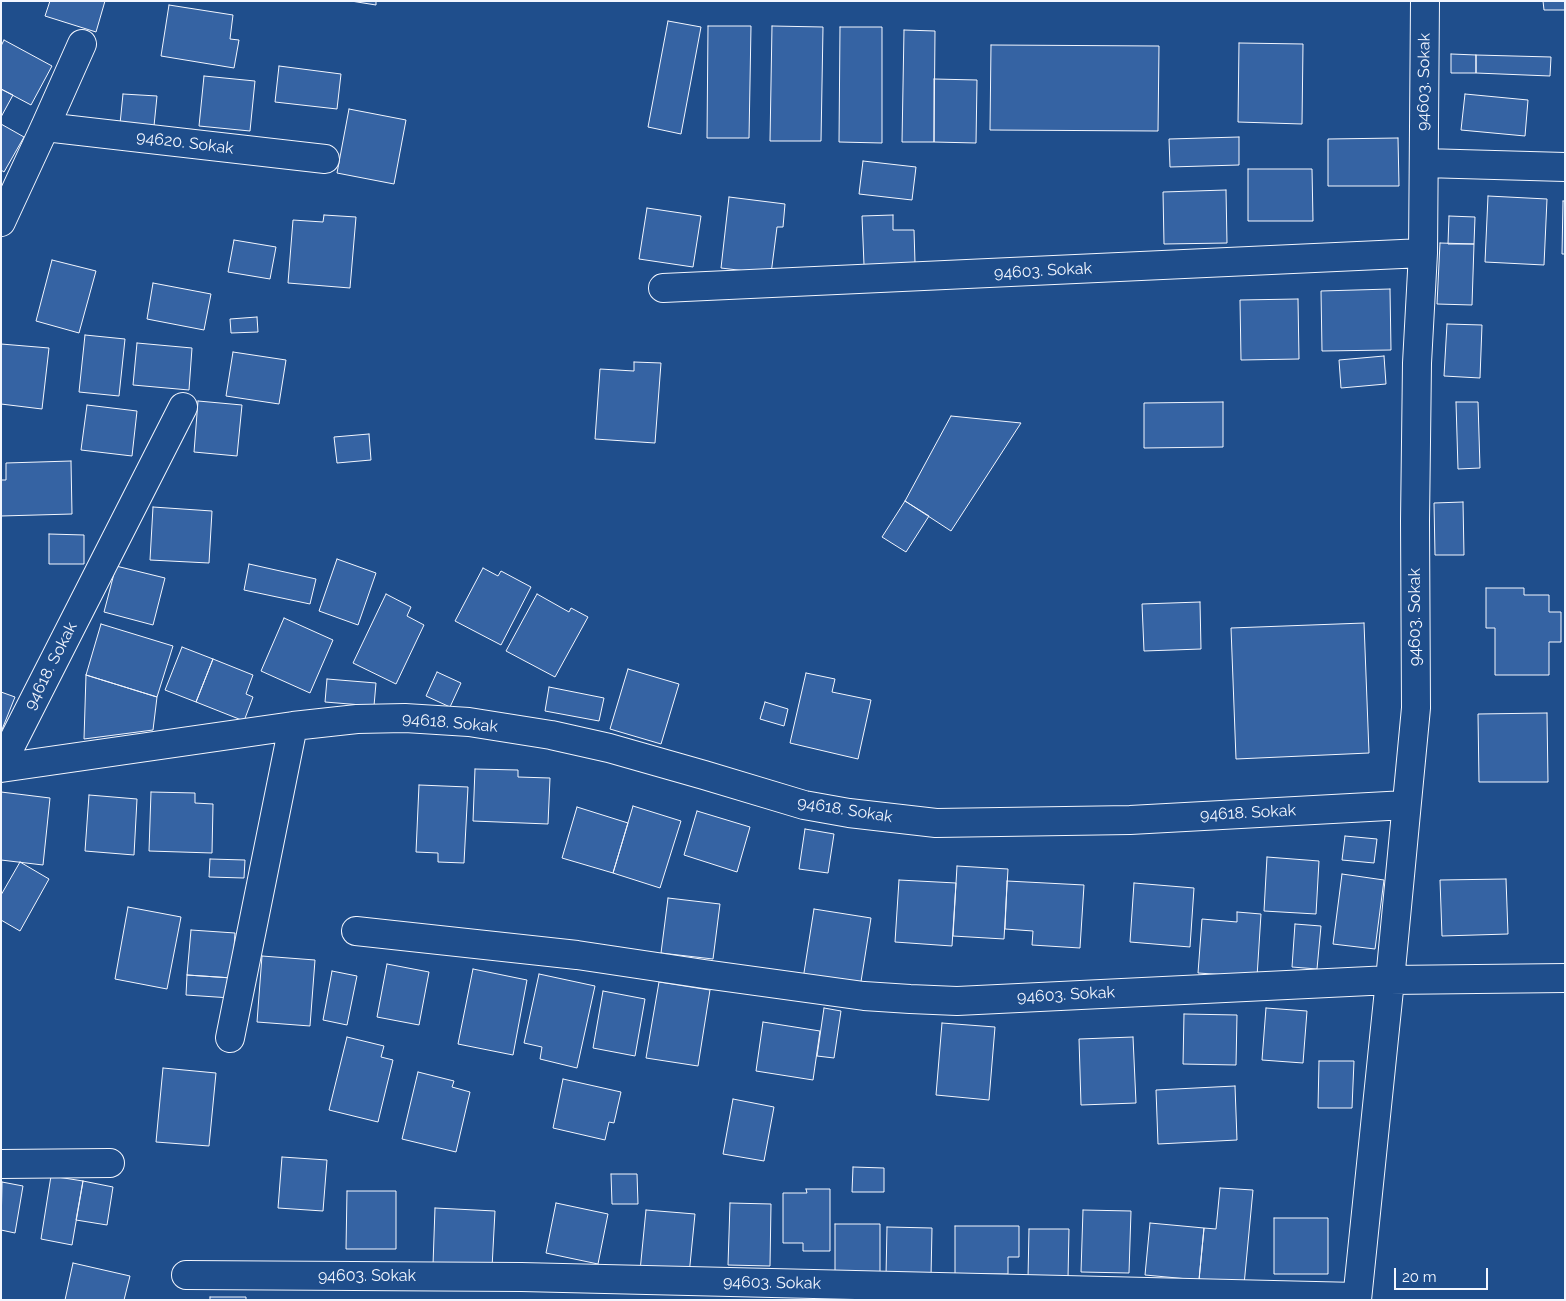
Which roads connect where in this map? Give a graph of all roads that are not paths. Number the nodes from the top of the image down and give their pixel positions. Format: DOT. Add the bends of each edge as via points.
graph roads {
  1 [pos="1425,1"];
  2 [pos="82,44"];
  3 [pos="45,127"];
  4 [pos="325,159"];
  5 [pos="1424,163"];
  6 [pos="1565,167"];
  7 [pos="1,222"];
  8 [pos="1423,253"];
  9 [pos="663,288"];
  10 [pos="183,407"];
  11 [pos="293,726"];
  12 [pos="1,766"];
  13 [pos="1406,804"];
  14 [pos="356,931"];
  15 [pos="1565,978"];
  16 [pos="1390,980"];
  17 [pos="230,1038"];
  18 [pos="110,1163"];
  19 [pos="1,1164"];
  20 [pos="186,1275"];
  21 [pos="1357,1298"];
  1 -- 5 [label="street, 94603. Sokak"];
  2 -- 3 [label="street"];
  3 -- 4 [label="street, 94620. Sokak"];
  3 -- 7 [label="street"];
  5 -- 6 [label="street"];
  5 -- 8 [label="street, 94603. Sokak"];
  8 -- 9 [label="street, 94603. Sokak"];
  8 -- 13 [label="street, 94603. Sokak" via="1417,363 1416,708"];
  10 -- 12 [label="street, 94618. Sokak"];
  11 -- 12 [label="street, 94618. Sokak"];
  11 -- 13 [label="street, 94618. Sokak" via="405,718 509,728 609,748 804,805 936,823 1130,820"];
  11 -- 17 [label="street"];
  13 -- 16 [label="street, 94603. Sokak"];
  14 -- 16 [label="street, 94603. Sokak" via="577,955 855,995 910,999 957,1001"];
  15 -- 16 [label="street, 94603. Sokak"];
  16 -- 21 [label="street, 94603. Sokak"];
  18 -- 19 [label="street"];
  20 -- 21 [label="street, 94603. Sokak" via="520,1276"];
}
